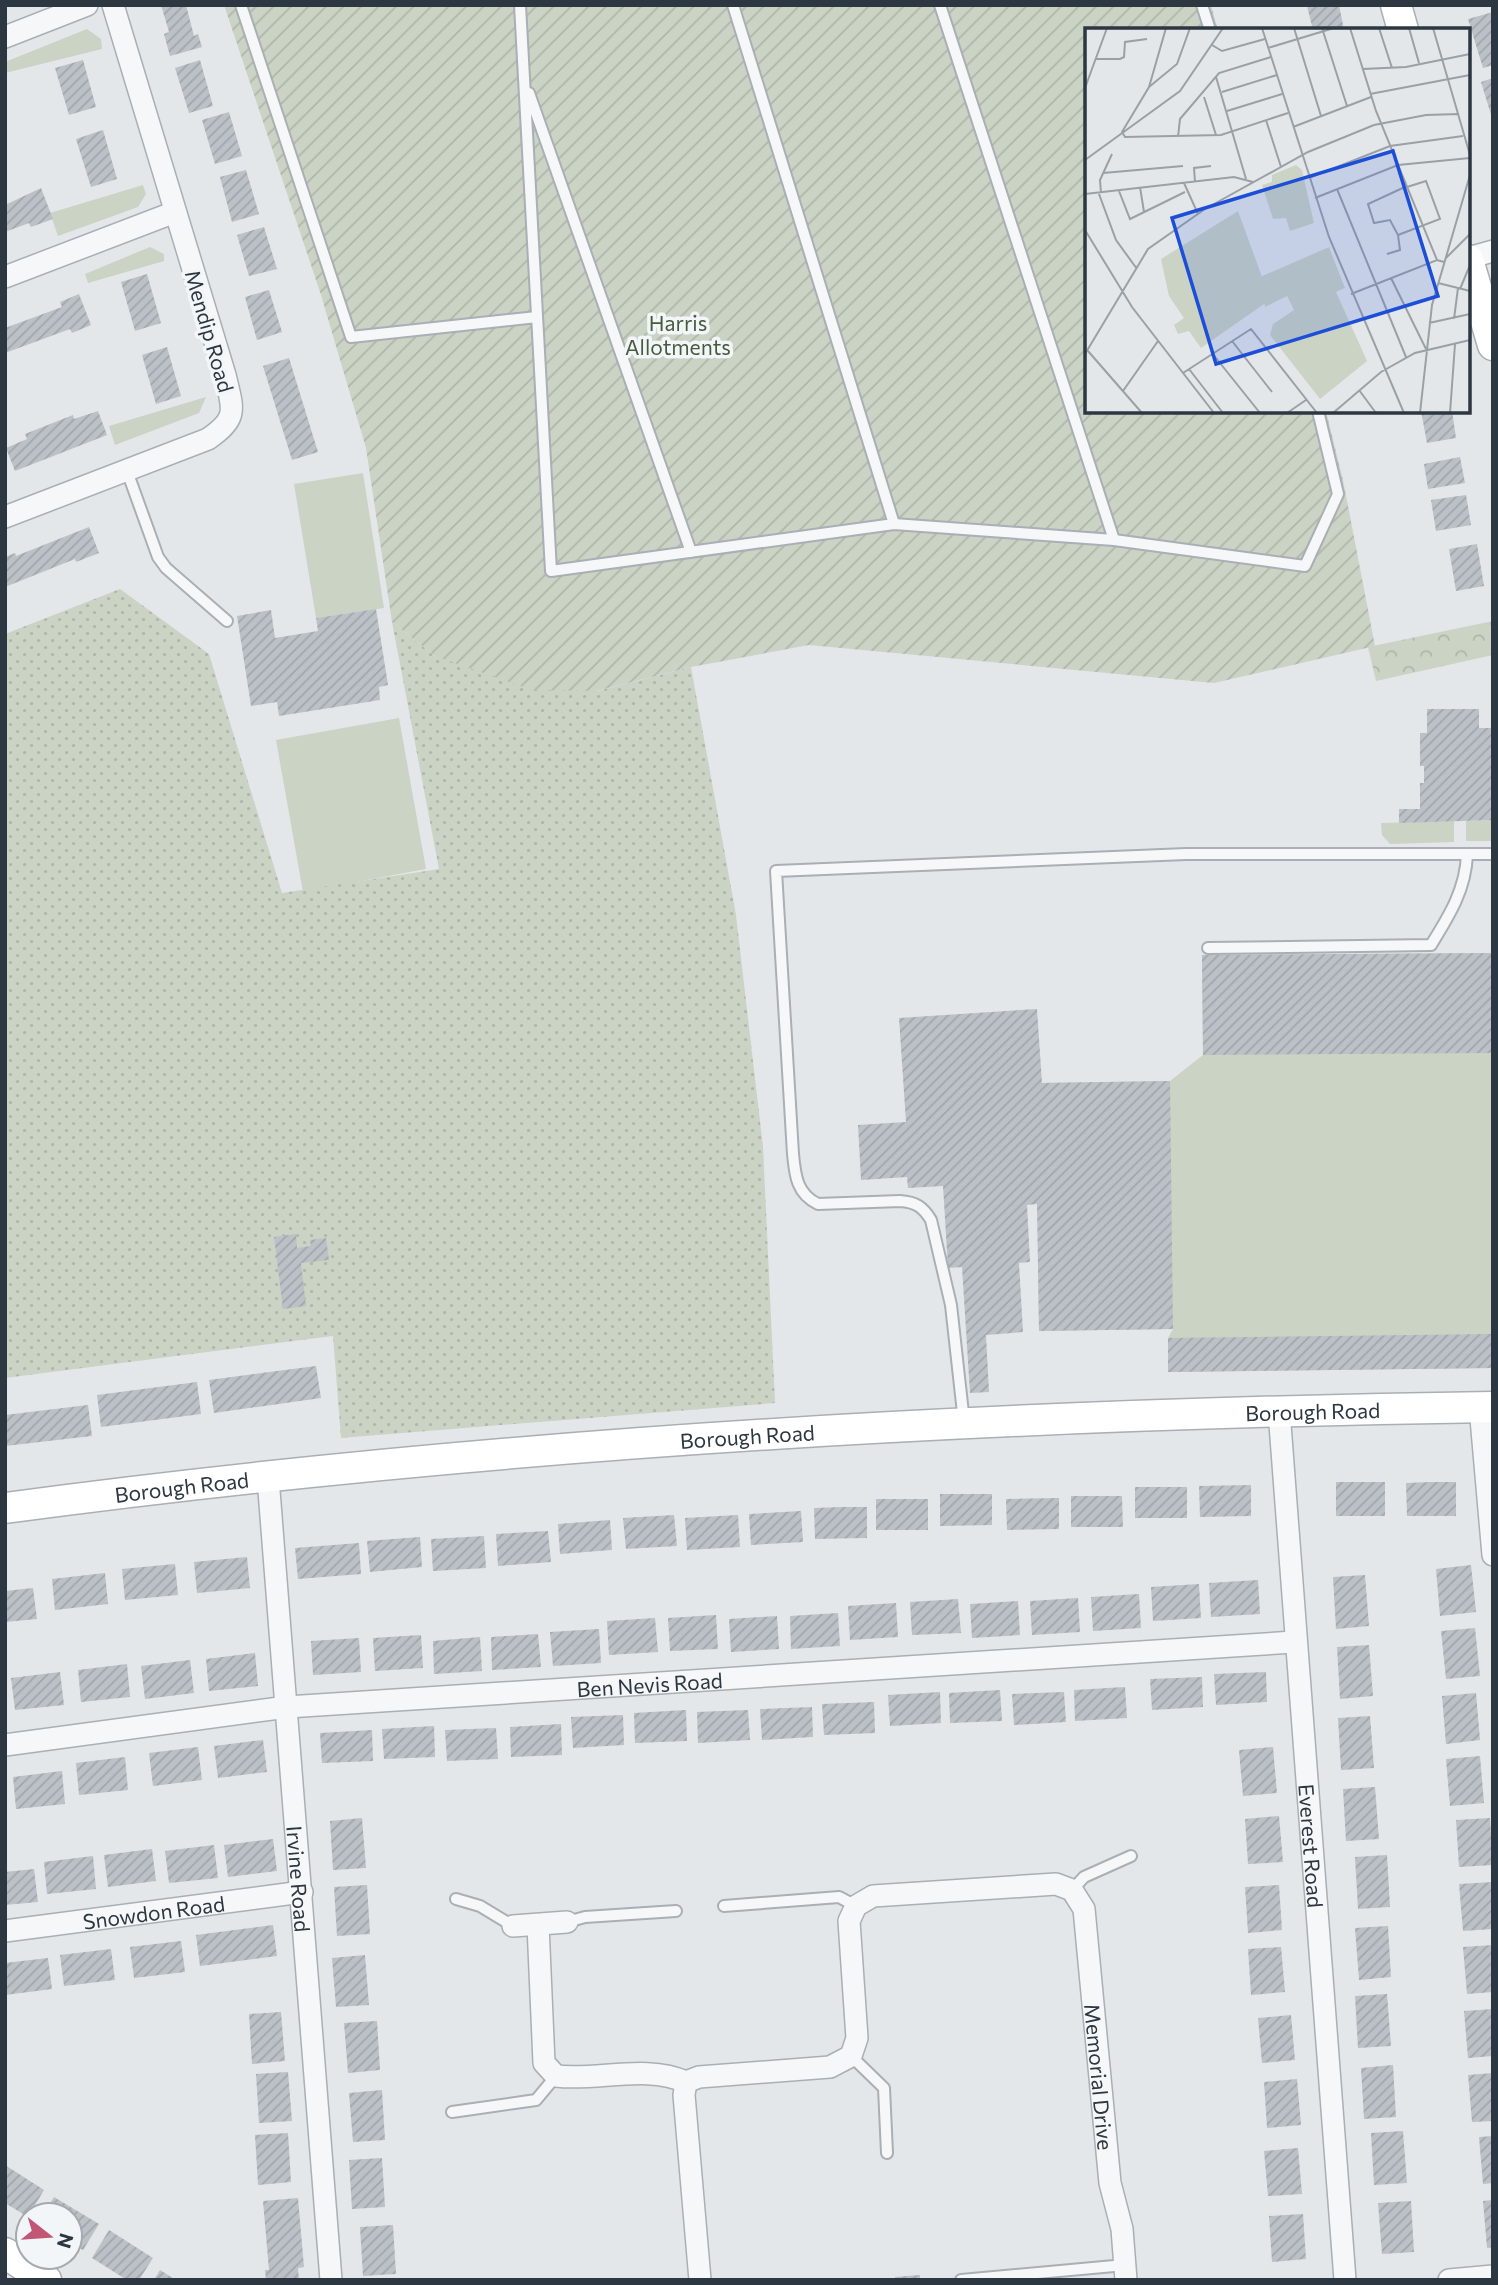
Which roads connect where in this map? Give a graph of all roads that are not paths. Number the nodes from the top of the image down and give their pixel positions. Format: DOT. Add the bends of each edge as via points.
graph roads {
  1 [pos="87,5"];
  2 [pos="113,5"];
  3 [pos="241,5"];
  4 [pos="520,5"];
  5 [pos="733,5"];
  6 [pos="940,5"];
  7 [pos="1202,5"];
  8 [pos="1396,5"];
  9 [pos="1209,28"];
  10 [pos="1402,28"];
  11 [pos="5,37"];
  12 [pos="524,79"];
  13 [pos="175,212"];
  14 [pos="1493,251"];
  15 [pos="1470,258"];
  16 [pos="1470,266"];
  17 [pos="5,278"];
  18 [pos="537,317"];
  19 [pos="1493,345"];
  20 [pos="1318,413"];
  21 [pos="127,471"];
  22 [pos="5,517"];
  23 [pos="894,524"];
  24 [pos="1114,540"];
  25 [pos="691,552"];
  26 [pos="227,621"];
  27 [pos="1467,854"];
  28 [pos="1493,854"];
  29 [pos="1208,948"];
  30 [pos="1487,1407"];
  31 [pos="1279,1411"];
  32 [pos="964,1422"];
  33 [pos="268,1478"];
  34 [pos="5,1507"];
  35 [pos="1493,1555"];
  36 [pos="1294,1642"];
  37 [pos="287,1707"];
  38 [pos="5,1745"];
  39 [pos="1130,1856"];
  40 [pos="1072,1890"];
  41 [pos="302,1892"];
  42 [pos="456,1899"];
  43 [pos="724,1906"];
  44 [pos="856,1906"];
  45 [pos="676,1911"];
  46 [pos="567,1922"];
  47 [pos="538,1925"];
  48 [pos="513,1926"];
  49 [pos="5,1931"];
  50 [pos="851,2056"];
  51 [pos="556,2076"];
  52 [pos="686,2082"];
  53 [pos="452,2112"];
  54 [pos="887,2153"];
  55 [pos="5,2253"];
  56 [pos="1125,2273"];
  57 [pos="1493,2276"];
  58 [pos="47,2280"];
  59 [pos="331,2280"];
  60 [pos="700,2280"];
  61 [pos="961,2280"];
  62 [pos="1345,2280"];
  63 [pos="1449,2280"];
  1 -- 11 [label="street"];
  2 -- 13 [label="street, Mendip Road"];
  3 -- 18 [label="lane" via="351,337"];
  4 -- 12 [label="lane"];
  5 -- 23 [label="lane"];
  6 -- 24 [label="lane"];
  7 -- 9 [label="lane"];
  8 -- 10 [label="street"];
  12 -- 18 [label="lane"];
  12 -- 25 [label="lane"];
  13 -- 17 [label="street"];
  13 -- 21 [label="street, Mendip Road" via="232,412 227,426 208,439"];
  14 -- 15 [label="street"];
  16 -- 19 [label="street"];
  18 -- 25 [label="lane" via="551,571"];
  20 -- 24 [label="lane" via="1338,494 1306,566"];
  21 -- 22 [label="street, Mendip Road"];
  21 -- 26 [label="lane" via="158,557"];
  23 -- 24 [label="lane"];
  23 -- 25 [label="lane"];
  27 -- 28 [label="lane"];
  27 -- 29 [label="lane" via="1456,903 1431,945"];
  27 -- 32 [label="lane" via="1186,853 776,871 793,1154 799,1187 806,1198 818,1204 900,1201 924,1209 951,1305"];
  30 -- 31 [label="street, Borough Road"];
  30 -- 35 [label="street"];
  31 -- 32 [label="street, Borough Road"];
  31 -- 36 [label="street, Everest Road"];
  32 -- 33 [label="street, Borough Road" via="655,1441"];
  33 -- 34 [label="street, Borough Road"];
  33 -- 37 [label="street, Irvine Road"];
  36 -- 37 [label="street, Ben Nevis Road"];
  36 -- 62 [label="street, Everest Road"];
  37 -- 38 [label="street, Ben Nevis Road"];
  37 -- 41 [label="street, Irvine Road"];
  39 -- 40 [label="lane" via="1084,1877"];
  40 -- 44 [label="street" via="1056,1884 873,1896"];
  40 -- 56 [label="street, Memorial Drive" via="1084,1909 1110,2183 1122,2229"];
  41 -- 49 [label="street, Snowdon Road"];
  41 -- 59 [label="street, Irvine Road"];
  42 -- 48 [label="lane" via="480,1906"];
  43 -- 44 [label="lane" via="839,1897"];
  44 -- 50 [label="street" via="849,1921 857,2038"];
  45 -- 46 [label="lane"];
  46 -- 47 [label="street"];
  47 -- 48 [label="street"];
  47 -- 51 [label="street" via="544,2063"];
  50 -- 52 [label="street" via="830,2067 699,2077"];
  50 -- 54 [label="lane" via="884,2088"];
  51 -- 52 [label="street" via="654,2074"];
  51 -- 53 [label="lane" via="536,2100"];
  52 -- 60 [label="street"];
  55 -- 58 [label="street"];
  56 -- 61 [label="lane, Memorial Drive"];
  57 -- 63 [label="street"];
}
